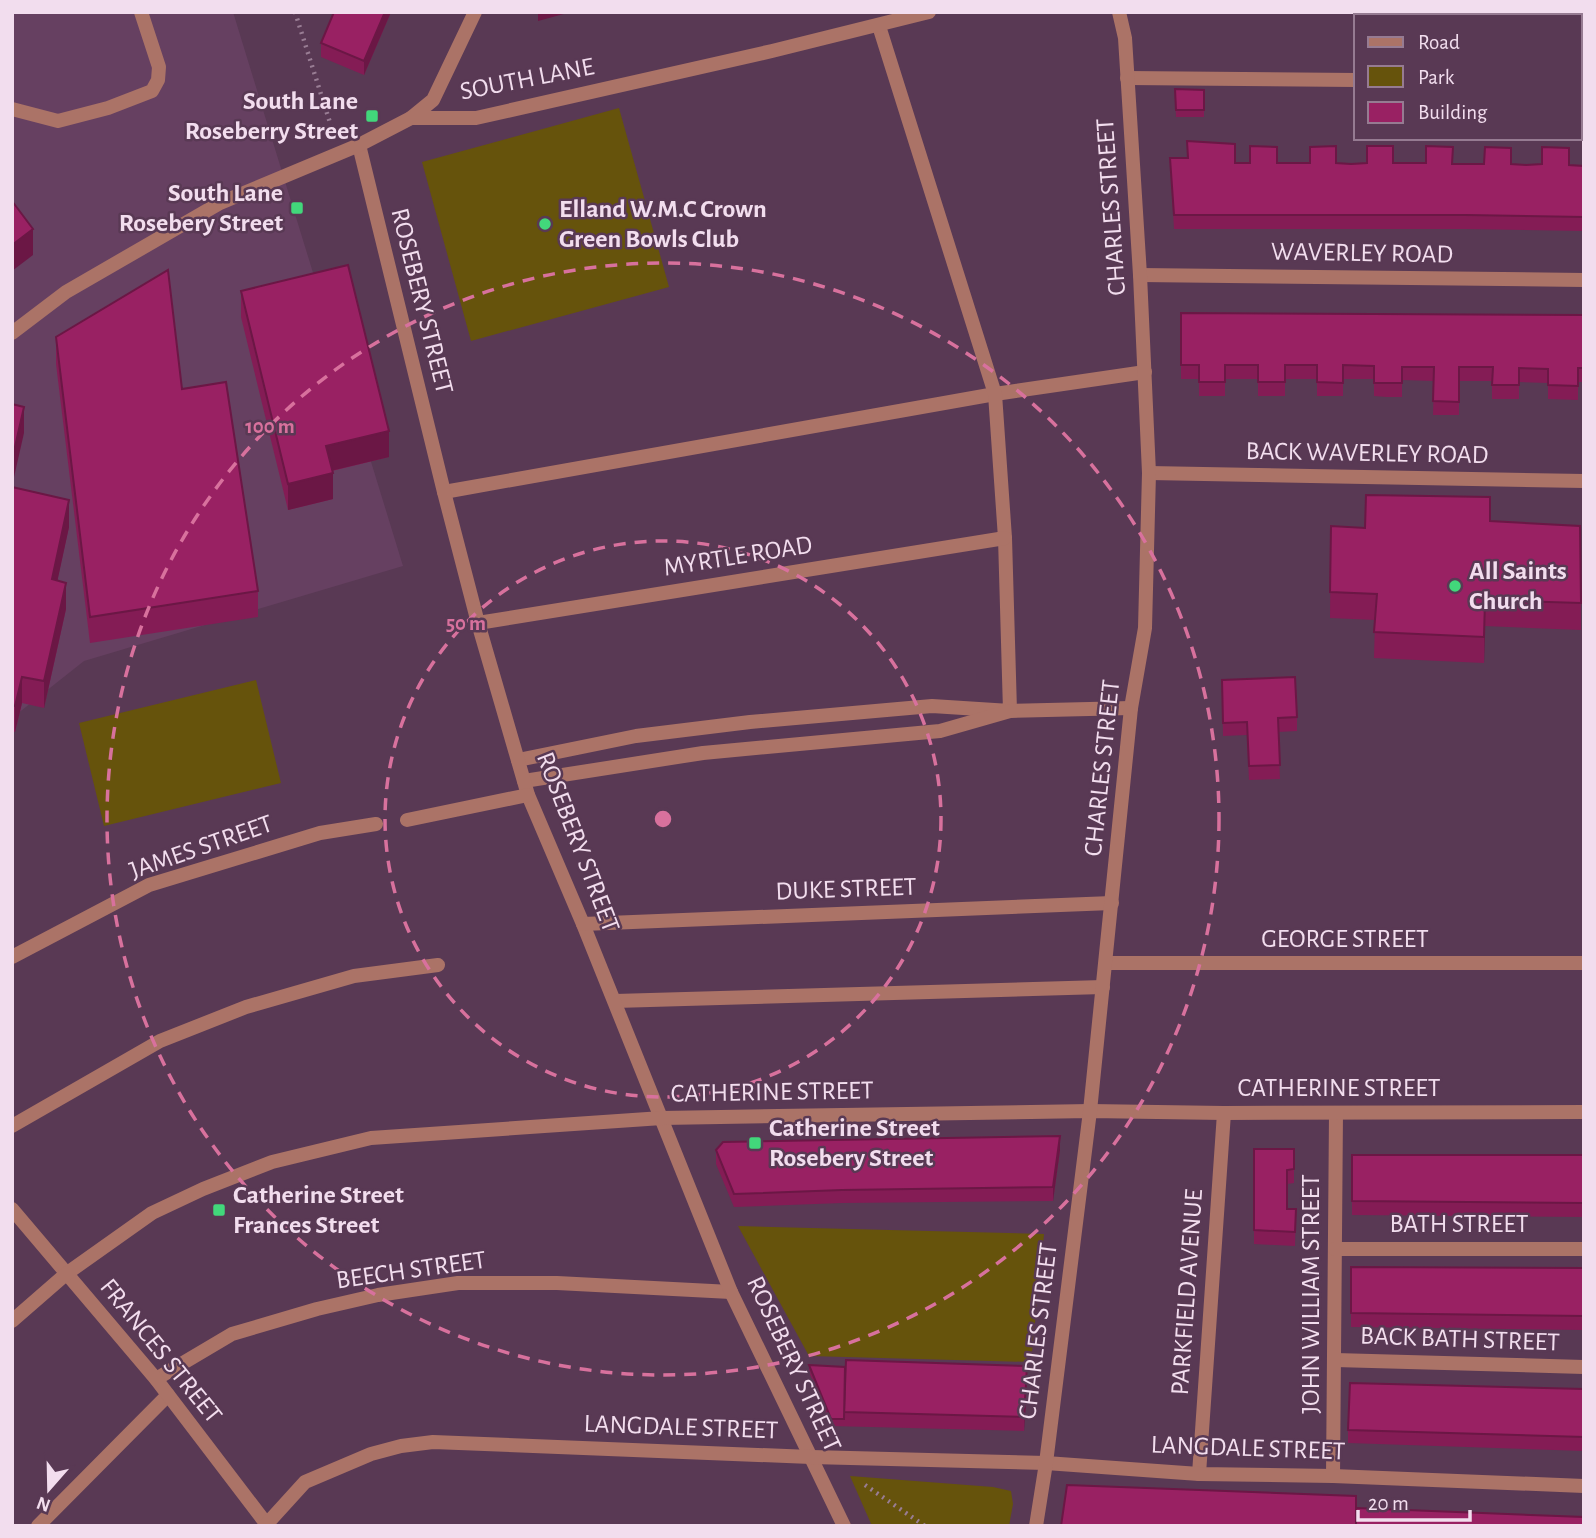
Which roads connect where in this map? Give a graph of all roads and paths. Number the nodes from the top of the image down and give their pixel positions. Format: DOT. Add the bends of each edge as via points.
graph roads {
  1 [pos="141,12"];
  2 [pos="295,12"];
  3 [pos="475,12"];
  4 [pos="1119,12"];
  5 [pos="924,13"];
  6 [pos="879,26"];
  7 [pos="1127,78"];
  8 [pos="1354,80"];
  9 [pos="12,108"];
  10 [pos="411,118"];
  11 [pos="359,145"];
  12 [pos="340,153"];
  13 [pos="1140,275"];
  14 [pos="1584,281"];
  15 [pos="12,333"];
  16 [pos="1145,372"];
  17 [pos="995,394"];
  18 [pos="1149,473"];
  19 [pos="1584,481"];
  20 [pos="444,492"];
  21 [pos="1006,538"];
  22 [pos="478,623"];
  23 [pos="1131,708"];
  24 [pos="1010,711"];
  25 [pos="518,760"];
  26 [pos="526,788"];
  27 [pos="407,820"];
  28 [pos="376,824"];
  29 [pos="1112,903"];
  30 [pos="583,924"];
  31 [pos="12,957"];
  32 [pos="1106,963"];
  33 [pos="1584,963"];
  34 [pos="438,965"];
  35 [pos="1103,988"];
  36 [pos="615,1001"];
  37 [pos="1090,1111"];
  38 [pos="1584,1112"];
  39 [pos="1224,1113"];
  40 [pos="1336,1113"];
  41 [pos="662,1118"];
  42 [pos="12,1126"];
  43 [pos="12,1209"];
  44 [pos="1335,1249"];
  45 [pos="1584,1249"];
  46 [pos="66,1274"];
  47 [pos="732,1292"];
  48 [pos="12,1321"];
  49 [pos="1335,1360"];
  50 [pos="1584,1367"];
  51 [pos="156,1379"];
  52 [pos="168,1395"];
  53 [pos="811,1457"];
  54 [pos="1046,1463"];
  55 [pos="1199,1474"];
  56 [pos="1333,1476"];
  57 [pos="861,1483"];
  58 [pos="1584,1486"];
  59 [pos="267,1525"];
  60 [pos="38,1526"];
  61 [pos="844,1526"];
  62 [pos="925,1526"];
  63 [pos="1036,1526"];
  1 -- 9 [label="street" via="159,67 152,90 58,121"];
  2 -- 12 [label="path"];
  3 -- 10 [label="street" via="433,100"];
  4 -- 7 [label="street, CHARLES STREET"];
  5 -- 6 [label="street, SOUTH LANE"];
  6 -- 10 [label="street, SOUTH LANE" via="476,118"];
  6 -- 17 [label="street"];
  7 -- 8 [label="street"];
  7 -- 13 [label="street, CHARLES STREET"];
  10 -- 11 [label="street, SOUTH LANE"];
  11 -- 12 [label="street, SOUTH LANE"];
  11 -- 20 [label="street, ROSEBERY STREET"];
  12 -- 15 [label="street, SOUTH LANE" via="220,203 66,292"];
  13 -- 14 [label="street, WAVERLEY ROAD"];
  13 -- 16 [label="street, CHARLES STREET"];
  16 -- 17 [label="street"];
  16 -- 18 [label="street, CHARLES STREET"];
  17 -- 20 [label="street"];
  17 -- 21 [label="street"];
  18 -- 19 [label="street, BACK WAVERLEY ROAD"];
  18 -- 23 [label="street, CHARLES STREET" via="1145,628"];
  20 -- 22 [label="street, ROSEBERY STREET"];
  21 -- 22 [label="street, MYRTLE ROAD"];
  21 -- 24 [label="street"];
  22 -- 25 [label="street, ROSEBERY STREET"];
  23 -- 24 [label="street"];
  23 -- 29 [label="street, CHARLES STREET"];
  24 -- 25 [label="street" via="932,706 750,722 636,736"];
  24 -- 26 [label="street" via="940,731 703,753"];
  25 -- 26 [label="street, ROSEBERY STREET"];
  26 -- 27 [label="street"];
  26 -- 30 [label="street, ROSEBERY STREET"];
  28 -- 31 [label="street, JAMES STREET" via="320,834 149,885"];
  29 -- 30 [label="street, DUKE STREET"];
  29 -- 32 [label="street, CHARLES STREET"];
  30 -- 36 [label="street, ROSEBERY STREET"];
  32 -- 33 [label="street, GEORGE STREET"];
  32 -- 35 [label="street, CHARLES STREET"];
  34 -- 42 [label="street" via="354,976 246,1007 160,1041"];
  35 -- 36 [label="street"];
  35 -- 37 [label="street, CHARLES STREET"];
  36 -- 41 [label="street, ROSEBERY STREET"];
  37 -- 39 [label="street, CATHERINE STREET"];
  37 -- 41 [label="street, CATHERINE STREET"];
  37 -- 54 [label="street, CHARLES STREET"];
  38 -- 40 [label="street, CATHERINE STREET"];
  39 -- 40 [label="street, CATHERINE STREET"];
  39 -- 55 [label="street, PARKFIELD AVENUE"];
  40 -- 44 [label="street, JOHN WILLIAM STREET"];
  41 -- 46 [label="street, CATHERINE STREET" via="371,1138 272,1162 152,1213"];
  41 -- 47 [label="street, ROSEBERY STREET"];
  43 -- 46 [label="street, FRANCES STREET"];
  44 -- 45 [label="street, BATH STREET"];
  44 -- 49 [label="street, JOHN WILLIAM STREET"];
  46 -- 48 [label="street, CATHERINE STREET"];
  46 -- 51 [label="street, FRANCES STREET"];
  47 -- 51 [label="street, BEECH STREET" via="470,1283 378,1295 232,1334"];
  47 -- 53 [label="street, ROSEBERY STREET"];
  49 -- 50 [label="street, BACK BATH STREET"];
  49 -- 56 [label="street, JOHN WILLIAM STREET"];
  51 -- 52 [label="street, FRANCES STREET"];
  52 -- 59 [label="street, FRANCES STREET"];
  52 -- 60 [label="street"];
  53 -- 54 [label="street, LANGDALE STREET"];
  53 -- 59 [label="street, LANGDALE STREET" via="433,1442 359,1458 305,1482"];
  53 -- 61 [label="street, ROSEBERY STREET"];
  54 -- 55 [label="street, LANGDALE STREET"];
  54 -- 63 [label="street, CHARLES STREET"];
  55 -- 56 [label="street, LANGDALE STREET"];
  56 -- 58 [label="street, LANGDALE STREET"];
  57 -- 62 [label="path"];
}
